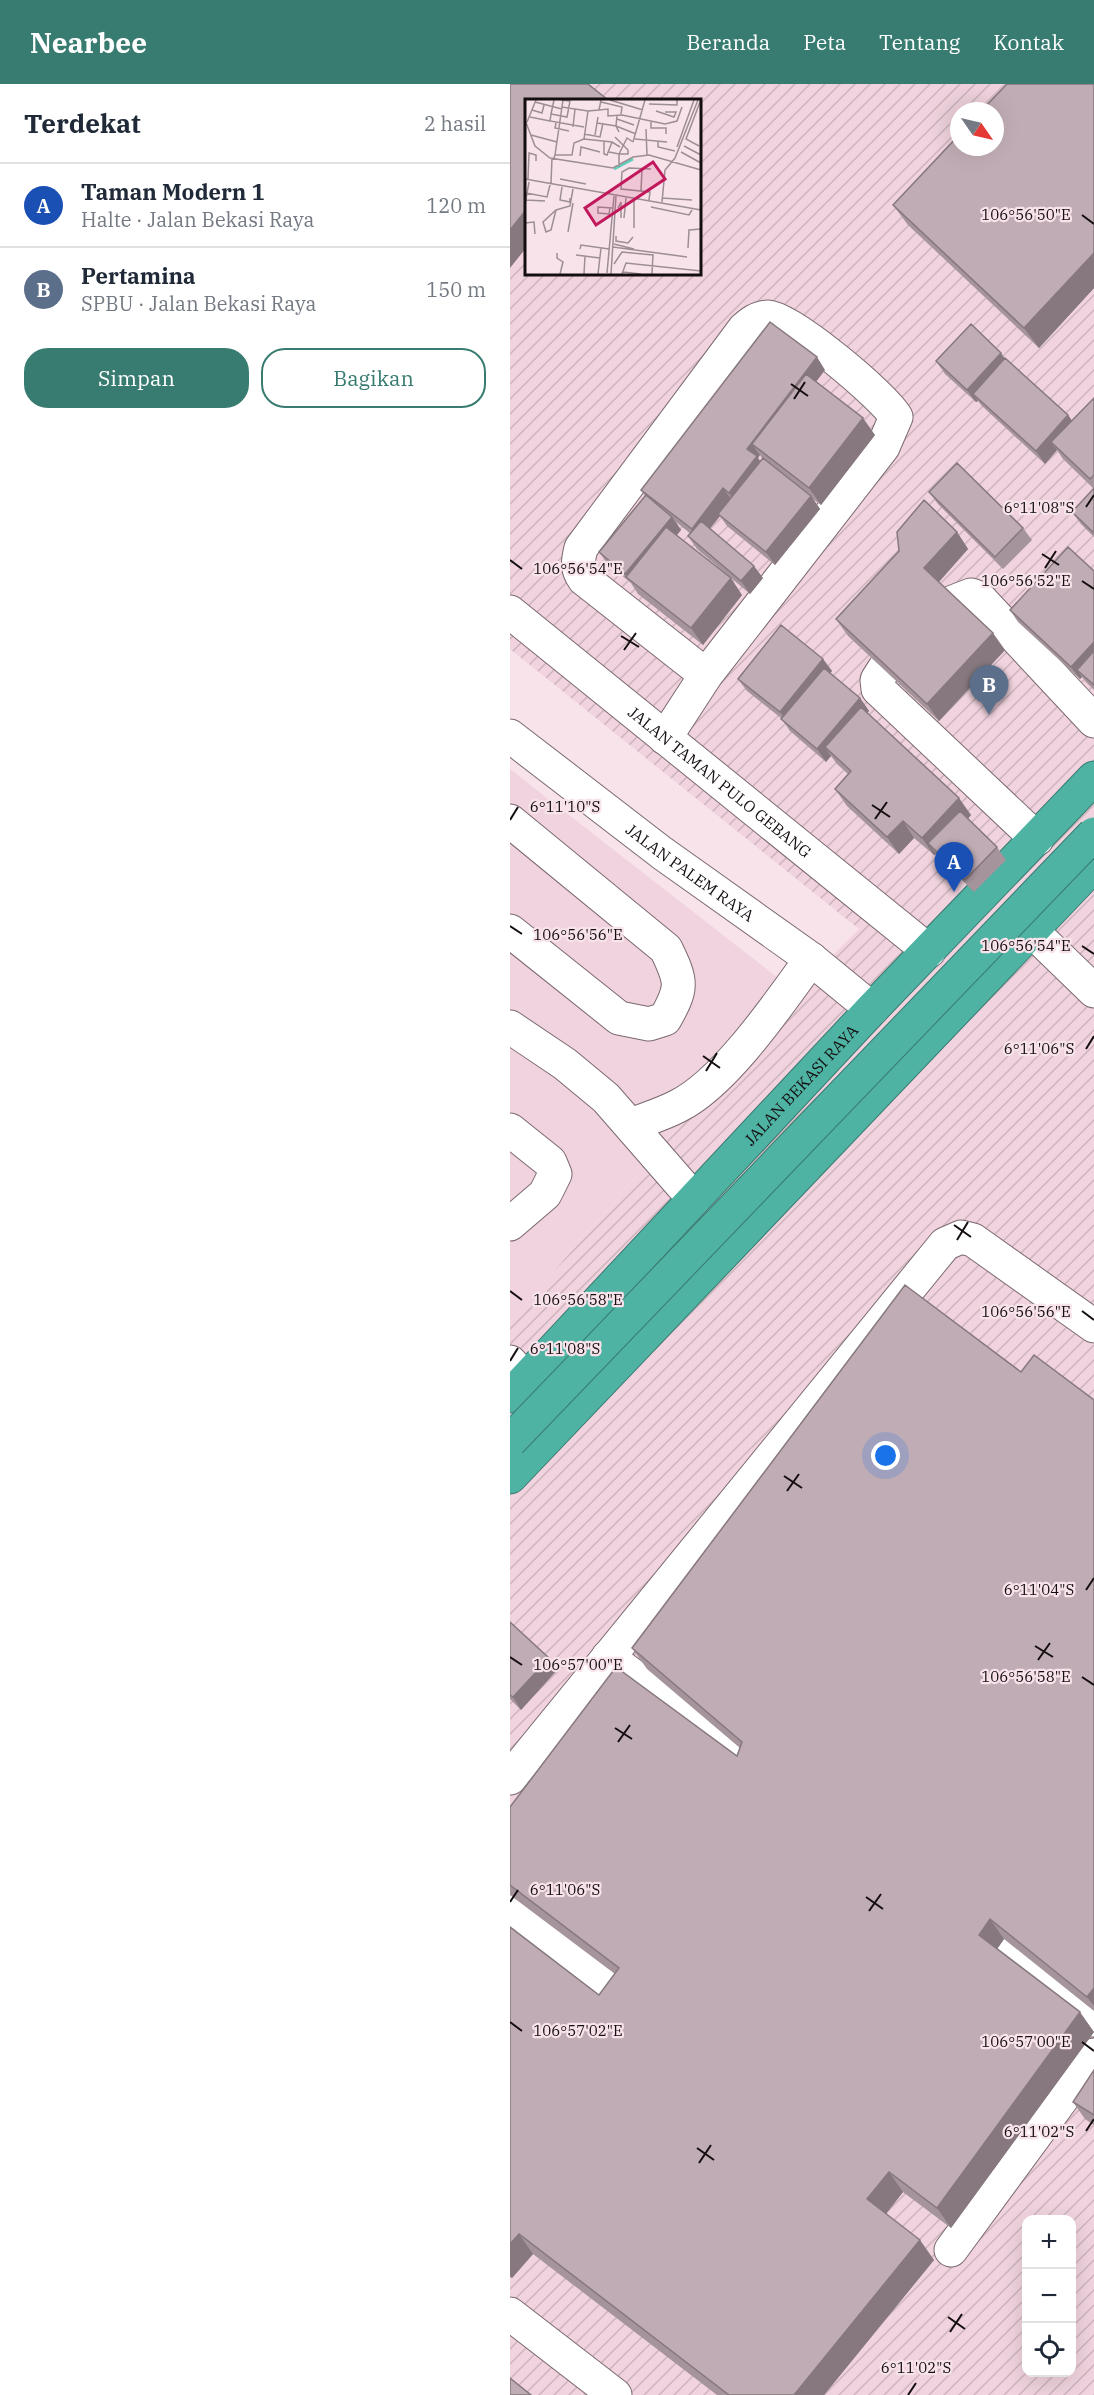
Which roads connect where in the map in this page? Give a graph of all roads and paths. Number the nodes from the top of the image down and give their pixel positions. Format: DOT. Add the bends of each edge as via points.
graph roads {
  1 [pos="954,602"];
  2 [pos="510,612"];
  3 [pos="884,669"];
  4 [pos="706,675"];
  5 [pos="1094,721"];
  6 [pos="510,736"];
  7 [pos="666,738"];
  8 [pos="1094,778"];
  9 [pos="515,834"];
  10 [pos="1094,834"];
  11 [pos="1037,839"];
  12 [pos="1094,865"];
  13 [pos="1031,930"];
  14 [pos="510,931"];
  15 [pos="929,951"];
  16 [pos="811,959"];
  17 [pos="1094,991"];
  18 [pos="872,1009"];
  19 [pos="510,1027"];
  20 [pos="838,1046"];
  21 [pos="881,1087"];
  22 [pos="631,1125"];
  23 [pos="510,1130"];
  24 [pos="694,1199"];
  25 [pos="510,1224"];
  26 [pos="611,1287"];
  27 [pos="1094,1326"];
  28 [pos="651,1329"];
  29 [pos="515,1379"];
  30 [pos="510,1441"];
  31 [pos="510,1477"];
  32 [pos="608,1657"];
  33 [pos="510,1778"];
  34 [pos="799,1800"];
  35 [pos="942,1906"];
  36 [pos="510,1907"];
  37 [pos="611,1984"];
  38 [pos="1094,2020"];
  39 [pos="1094,2055"];
  40 [pos="951,2250"];
  41 [pos="510,2314"];
  42 [pos="596,2389"];
  1 -- 5 [label="street" via="971,595 979,598"];
  2 -- 7 [label="street, JALAN TAMAN PULO GEBANG"];
  3 -- 11 [label="street" via="877,680 878,689"];
  4 -- 4 [label="street" via="884,447 896,417 890,406 847,369 785,323 769,317 755,320 744,329 581,548 577,563 584,579"];
  4 -- 7 [label="street"];
  6 -- 16 [label="street, JALAN PALEM RAYA" via="662,853"];
  7 -- 15 [label="street, JALAN TAMAN PULO GEBANG"];
  8 -- 11 [label="highway, JALAN BEKASI RAYA"];
  9 -- 14 [label="street" via="666,949 678,973 679,995 665,1019 650,1024 619,1018"];
  10 -- 30 [label="highway, bridge"];
  11 -- 15 [label="highway, JALAN BEKASI RAYA"];
  12 -- 13 [label="highway"];
  13 -- 17 [label="street"];
  13 -- 21 [label="highway"];
  15 -- 18 [label="highway, JALAN BEKASI RAYA"];
  16 -- 18 [label="street, JALAN PALEM RAYA"];
  16 -- 22 [label="street" via="758,1031 704,1089 679,1106"];
  18 -- 20 [label="highway, JALAN BEKASI RAYA"];
  19 -- 22 [label="street" via="565,1064"];
  20 -- 21 [label="highway"];
  20 -- 24 [label="highway, JALAN BEKASI RAYA"];
  21 -- 28 [label="highway"];
  22 -- 24 [label="street"];
  23 -- 25 [label="street" via="550,1162 555,1174 545,1194"];
  24 -- 26 [label="highway, JALAN BEKASI RAYA"];
  26 -- 28 [label="highway"];
  26 -- 29 [label="highway, JALAN BEKASI RAYA"];
  27 -- 32 [label="street" via="973,1240 961,1237 945,1244"];
  28 -- 31 [label="highway"];
  32 -- 33 [label="street"];
  32 -- 34 [label="street"];
  35 -- 38 [label="street"];
  36 -- 37 [label="street"];
  39 -- 40 [label="street"];
  41 -- 42 [label="street"];
}
